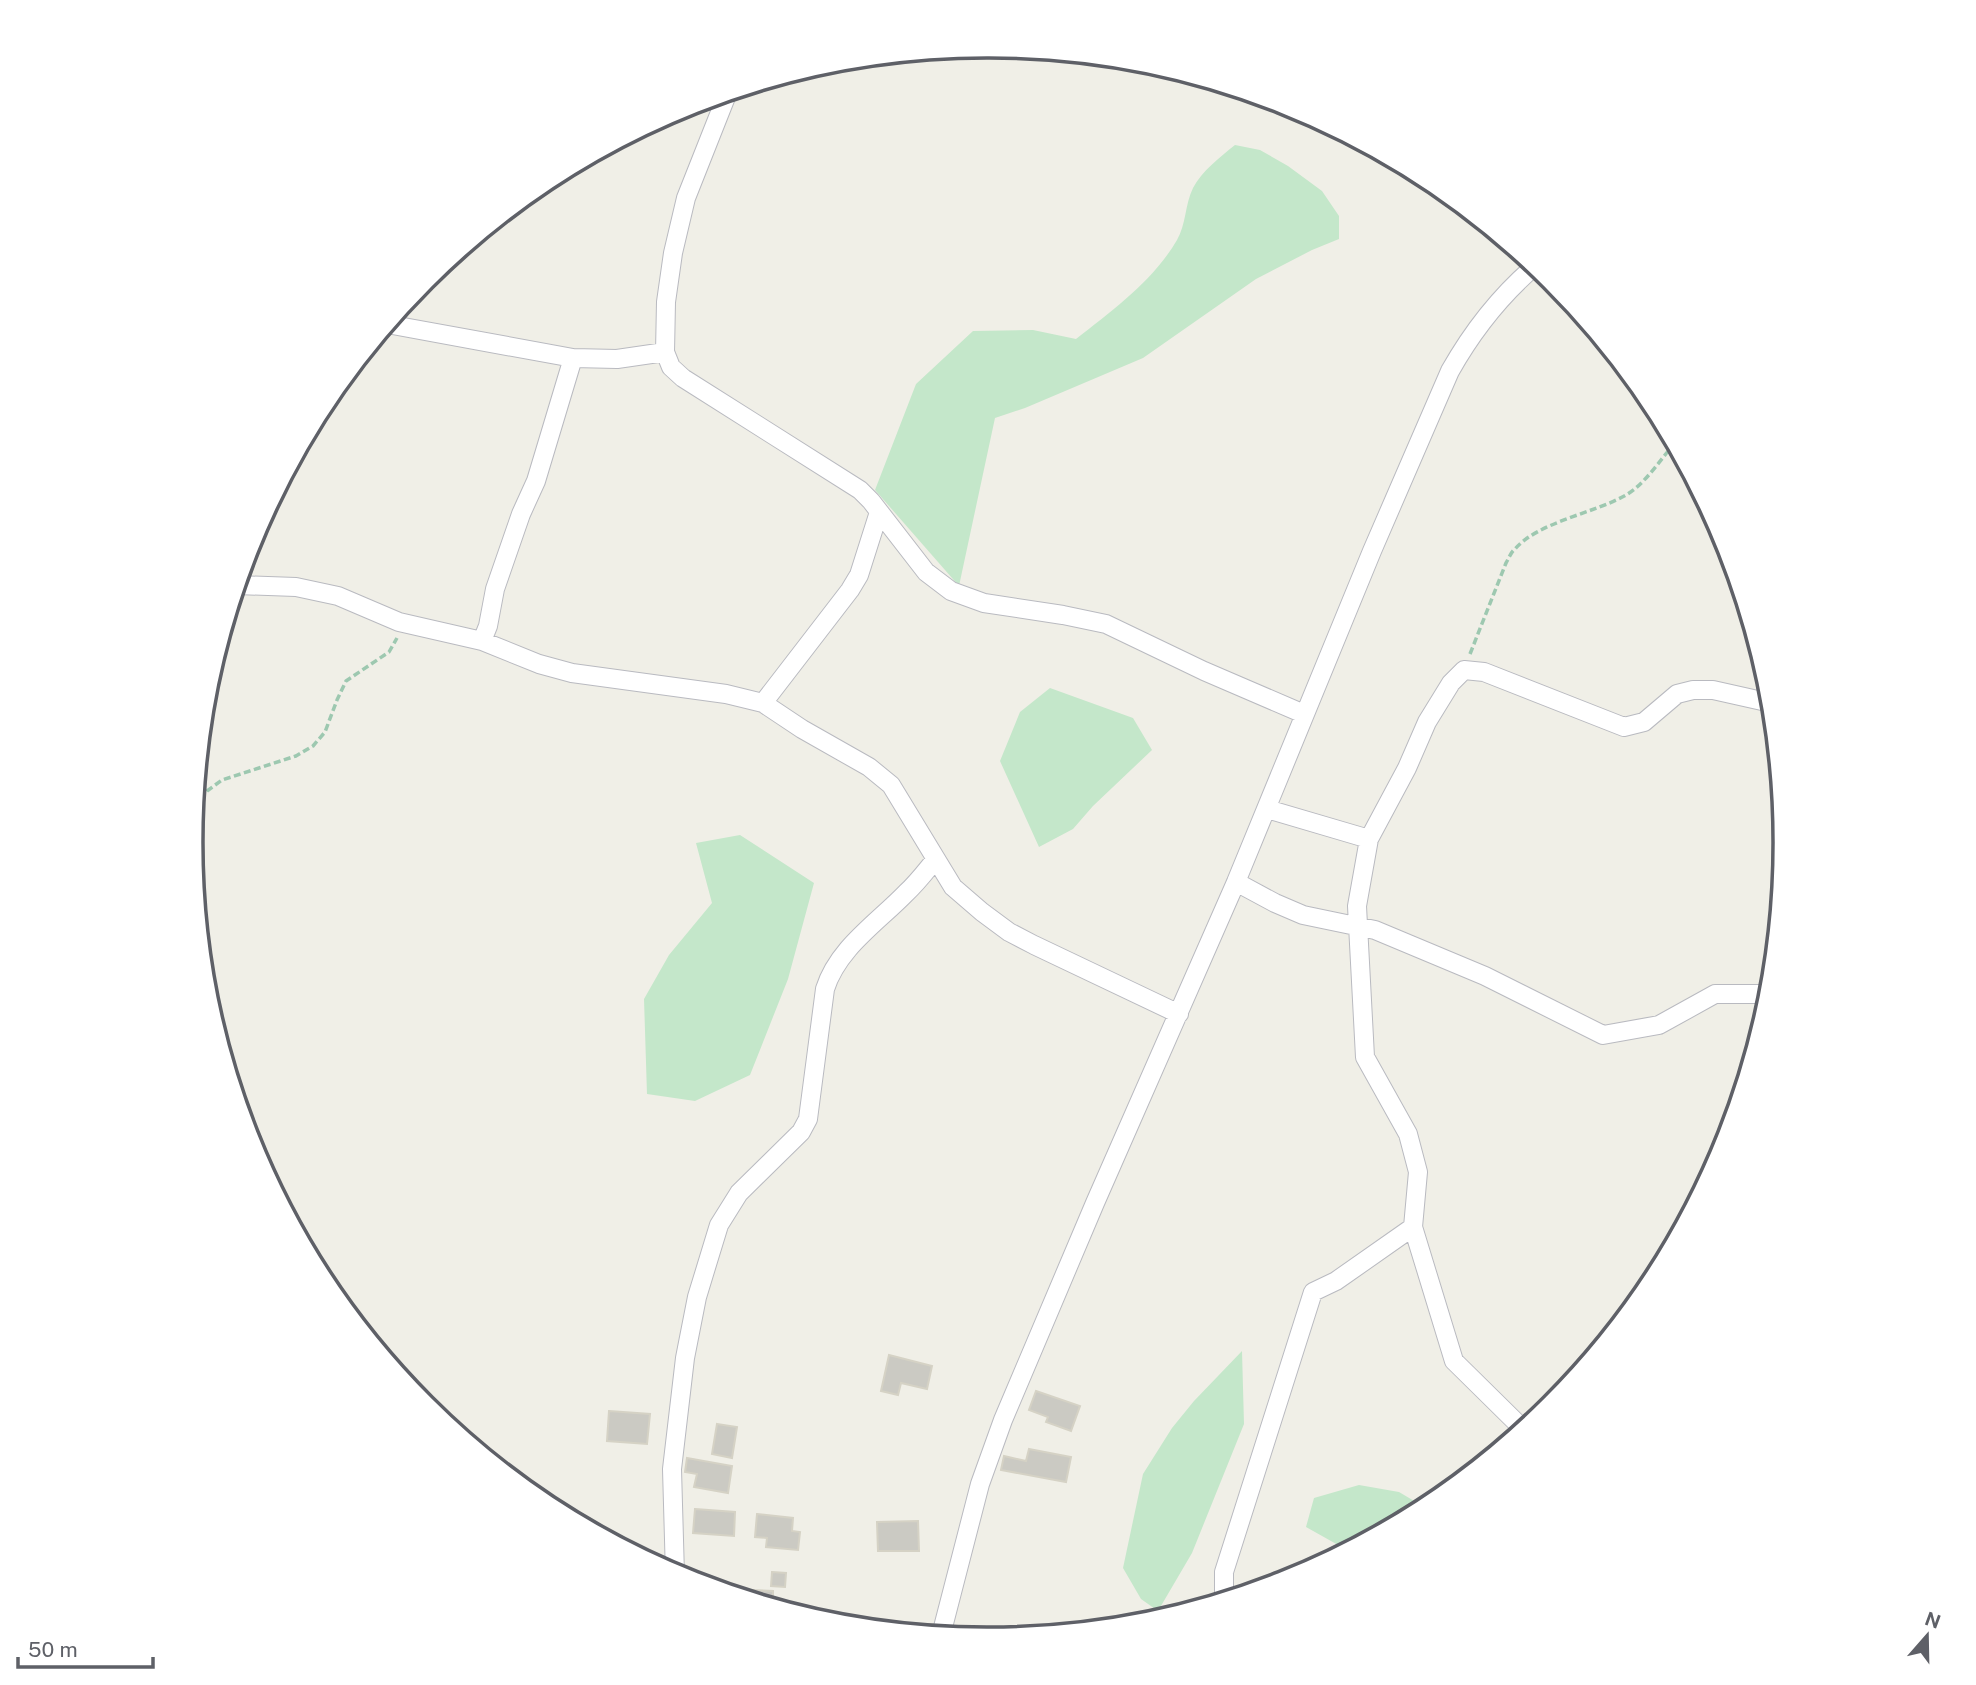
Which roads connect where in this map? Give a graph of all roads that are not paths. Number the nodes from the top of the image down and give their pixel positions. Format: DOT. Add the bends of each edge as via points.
graph roads {
  1 [pos="724,103"];
  2 [pos="1527,273"];
  3 [pos="397,326"];
  4 [pos="665,352"];
  5 [pos="573,358"];
  6 [pos="879,512"];
  7 [pos="247,585"];
  8 [pos="482,641"];
  9 [pos="1760,700"];
  10 [pos="763,703"];
  11 [pos="1304,714"];
  12 [pos="1267,809"];
  13 [pos="1369,839"];
  14 [pos="935,860"];
  15 [pos="1236,882"];
  16 [pos="1357,927"];
  17 [pos="1758,995"];
  18 [pos="1179,1014"];
  19 [pos="1413,1227"];
  20 [pos="1516,1422"];
  21 [pos="676,1562"];
  22 [pos="1224,1591"];
  23 [pos="943,1626"];
  1 -- 4 [label="street" via="679,225 666,302"];
  2 -- 11 [label="street" via="1488,315 1450,371"];
  3 -- 5 [label="street"];
  4 -- 5 [label="street" via="617,359"];
  4 -- 6 [label="street" via="671,367 683,378 860,490"];
  5 -- 8 [label="street" via="536,481 495,589"];
  6 -- 10 [label="street" via="850,590"];
  6 -- 11 [label="street" via="926,572 951,591 984,603 1106,624"];
  7 -- 8 [label="street" via="296,587 338,596 399,622"];
  8 -- 10 [label="street" via="572,673"];
  9 -- 13 [label="street" via="1693,690 1677,694 1644,722 1624,727 1485,672 1464,670 1427,722"];
  10 -- 14 [label="street" via="891,785"];
  11 -- 12 [label="street"];
  12 -- 13 [label="street"];
  12 -- 15 [label="street"];
  13 -- 16 [label="street"];
  14 -- 18 [label="street" via="953,887 1009,932"];
  14 -- 21 [label="street" via="831,972 808,1119 801,1132 739,1193 719,1225 685,1358 673,1469"];
  15 -- 16 [label="street" via="1303,915"];
  15 -- 18 [label="street"];
  16 -- 17 [label="street" via="1376,930 1485,976 1603,1035 1659,1026 1715,994"];
  16 -- 19 [label="street" via="1365,1057 1412,1147 1418,1172"];
  18 -- 23 [label="street" via="1003,1420 979,1484"];
  19 -- 20 [label="street" via="1454,1361"];
  19 -- 22 [label="street" via="1313,1292 1224,1572"];
}
